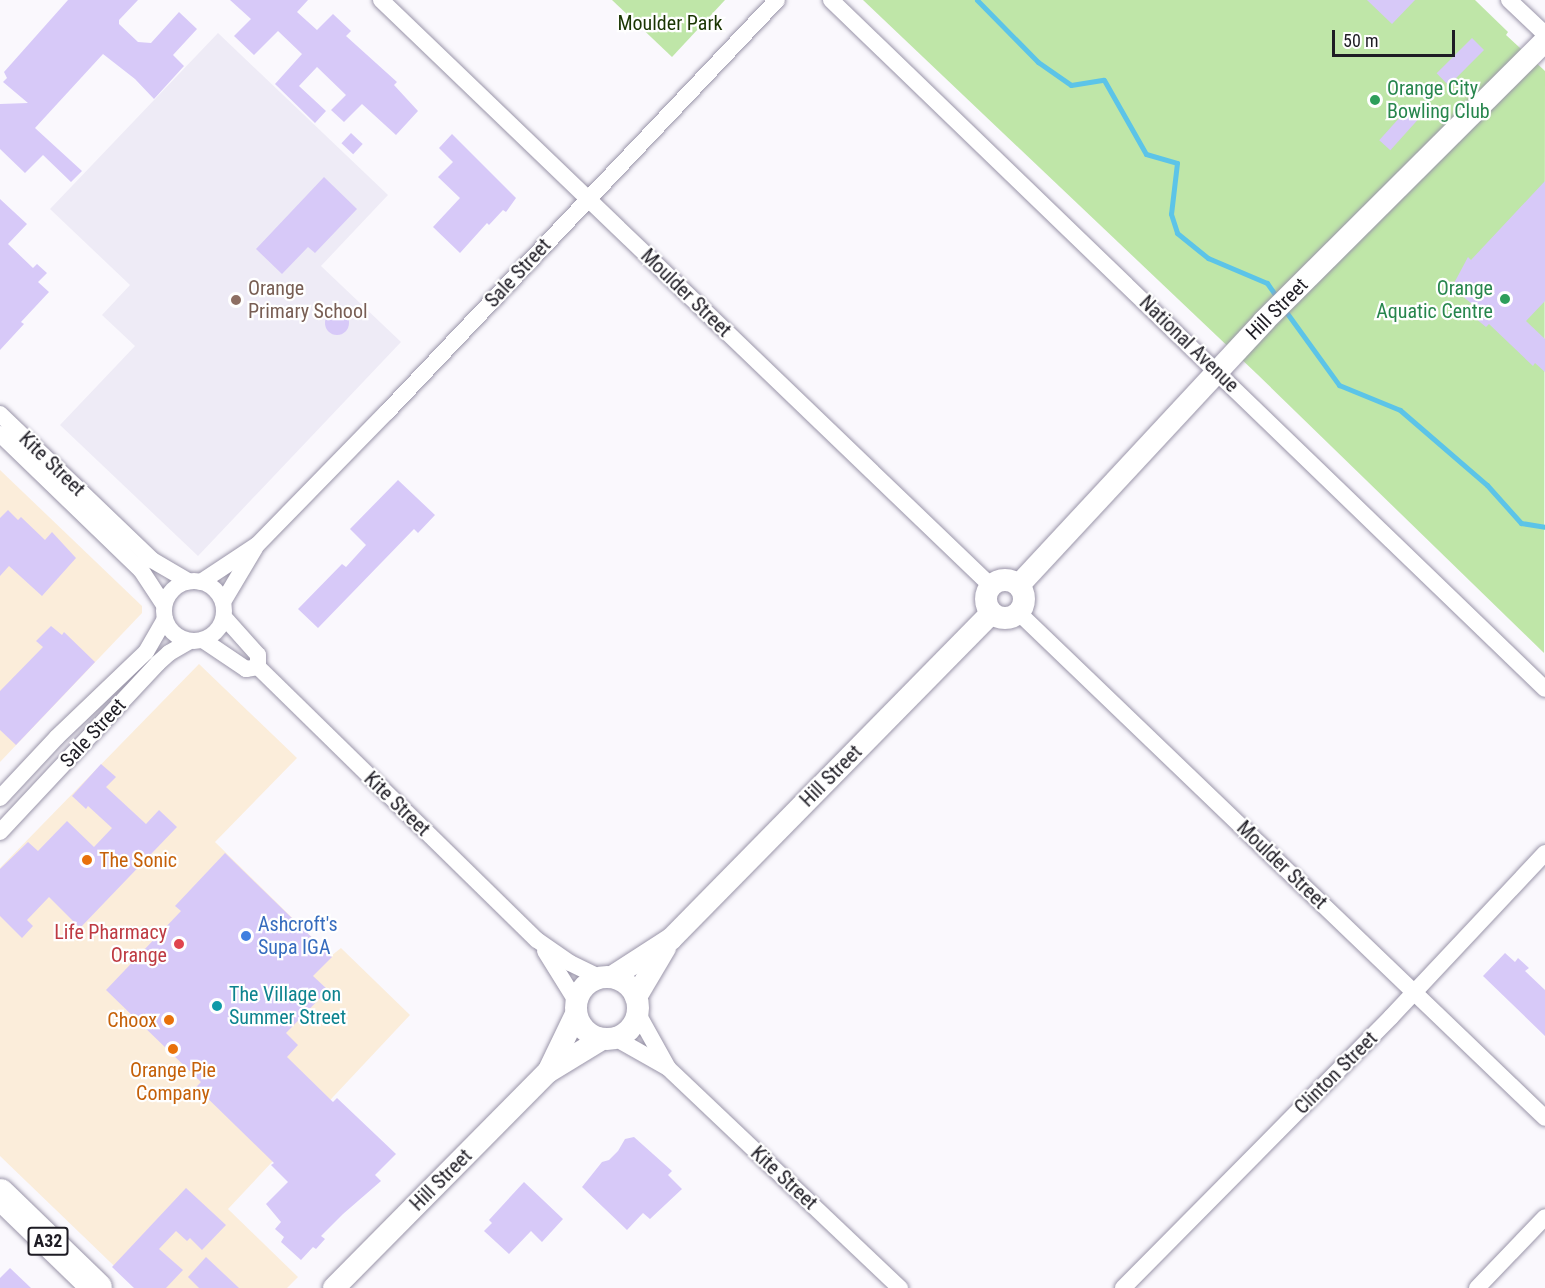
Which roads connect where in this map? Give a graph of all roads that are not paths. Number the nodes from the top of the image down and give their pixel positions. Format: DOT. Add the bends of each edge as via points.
graph roads {
  1 [pos="381,0"];
  2 [pos="777,0"];
  3 [pos="831,0"];
  4 [pos="1509,0"];
  5 [pos="1545,34"];
  6 [pos="1545,41"];
  7 [pos="589,199"];
  8 [pos="1218,371"];
  9 [pos="0,414"];
  10 [pos="0,434"];
  11 [pos="257,545"];
  12 [pos="194,581"];
  13 [pos="1018,585"];
  14 [pos="991,586"];
  15 [pos="224,610"];
  16 [pos="165,612"];
  17 [pos="992,613"];
  18 [pos="1019,613"];
  19 [pos="196,641"];
  20 [pos="258,667"];
  21 [pos="1545,689"];
  22 [pos="0,798"];
  23 [pos="0,832"];
  24 [pos="1545,854"];
  25 [pos="671,939"];
  26 [pos="537,940"];
  27 [pos="606,977"];
  28 [pos="1414,992"];
  29 [pos="637,1006"];
  30 [pos="576,1008"];
  31 [pos="609,1039"];
  32 [pos="668,1068"];
  33 [pos="548,1071"];
  34 [pos="1545,1118"];
  35 [pos="0,1194"];
  36 [pos="1545,1217"];
  37 [pos="0,1220"];
  38 [pos="70,1288"];
  39 [pos="97,1288"];
  40 [pos="333,1288"];
  41 [pos="900,1288"];
  42 [pos="1123,1288"];
  43 [pos="1477,1288"];
  1 -- 7 [label="street, Moulder Street"];
  2 -- 7 [label="street, Sale Street"];
  3 -- 8 [label="street, National Avenue"];
  4 -- 5 [label="street"];
  6 -- 8 [label="street, Hill Street"];
  7 -- 11 [label="street, Sale Street"];
  7 -- 14 [label="street, Moulder Street"];
  8 -- 13 [label="street, Hill Street"];
  8 -- 21 [label="street, National Avenue"];
  9 -- 12 [label="street, Kite Street" via="152,560"];
  10 -- 16 [label="street, Kite Street" via="141,570"];
  11 -- 12 [label="street, Sale Street"];
  11 -- 15 [label="street, Sale Street"];
  12 -- 15 [label="street" via="218,593"];
  12 -- 16 [label="street" via="173,590"];
  13 -- 14 [label="street" via="1008,580"];
  13 -- 18 [label="street" via="1024,595"];
  14 -- 17 [label="street" via="986,602"];
  15 -- 19 [label="street" via="217,632"];
  15 -- 20 [label="street, Kite Street" via="258,655"];
  16 -- 19 [label="street" via="174,634"];
  16 -- 22 [label="street, Sale Street" via="146,652"];
  17 -- 18 [label="street" via="1002,618"];
  17 -- 25 [label="street, Hill Street"];
  18 -- 28 [label="street, Moulder Street"];
  19 -- 20 [label="street, Kite Street" via="246,669"];
  19 -- 23 [label="street, Sale Street" via="159,663"];
  20 -- 26 [label="street, Kite Street"];
  24 -- 28 [label="street, Clinton Street"];
  25 -- 27 [label="street, Hill Street"];
  25 -- 29 [label="street, Hill Street"];
  26 -- 27 [label="street, Kite Street" via="570,963"];
  26 -- 30 [label="street, Kite Street"];
  27 -- 29 [label="street" via="622,981"];
  27 -- 30 [label="street" via="585,986"];
  28 -- 34 [label="street, Moulder Street"];
  28 -- 42 [label="street, Clinton Street"];
  29 -- 31 [label="street" via="630,1029"];
  29 -- 32 [label="street, Kite Street"];
  30 -- 31 [label="street" via="585,1030"];
  30 -- 33 [label="street, Hill Street"];
  31 -- 32 [label="street, Kite Street"];
  31 -- 33 [label="street, Hill Street"];
  32 -- 41 [label="street, Kite Street"];
  33 -- 40 [label="street, Hill Street"];
  35 -- 39 [label="highway, A32"];
  36 -- 43 [label="street"];
  37 -- 38 [label="highway, A32"];
}
